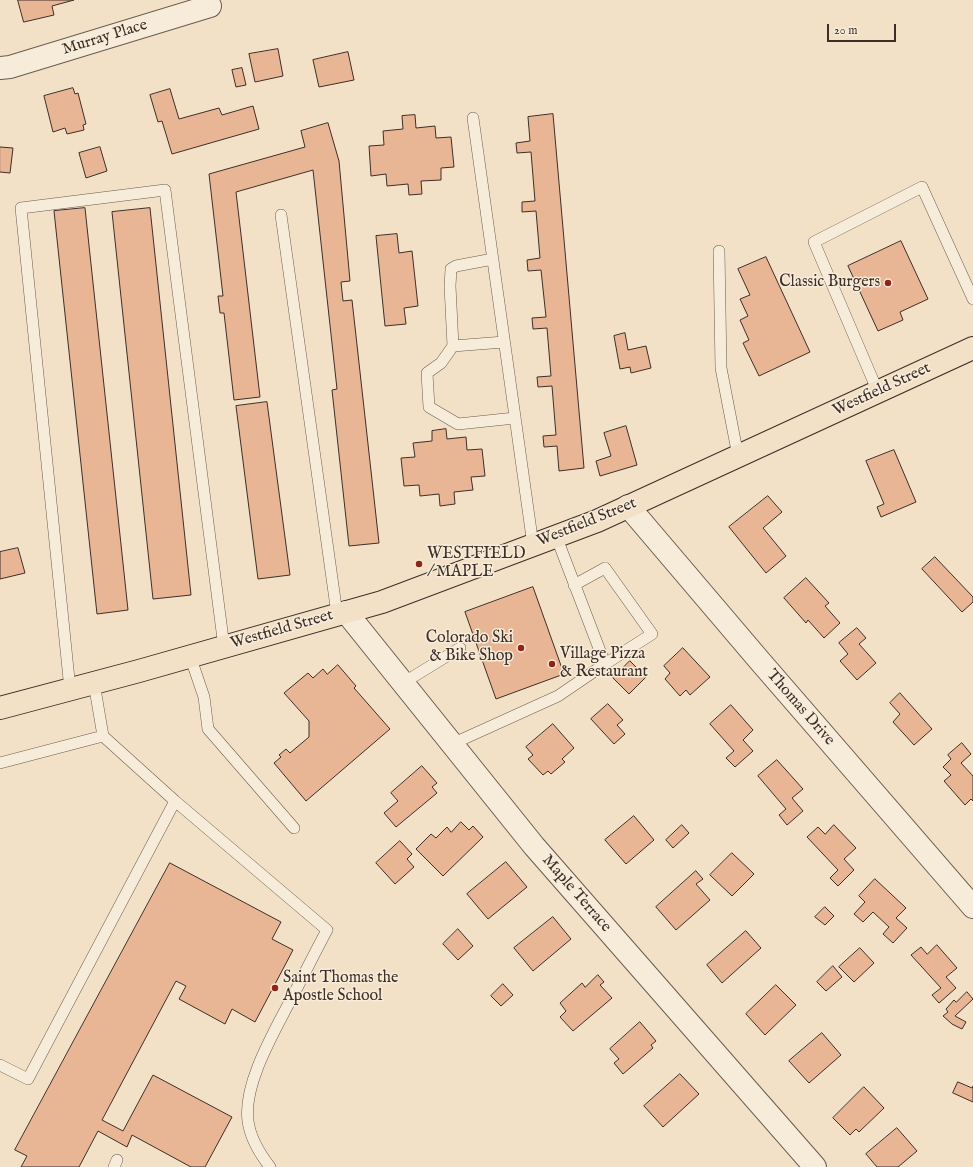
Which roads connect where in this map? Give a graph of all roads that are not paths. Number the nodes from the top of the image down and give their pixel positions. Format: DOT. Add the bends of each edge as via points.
graph roads {
  1 [pos="210,6"];
  2 [pos="0,68"];
  3 [pos="473,118"];
  4 [pos="281,215"];
  5 [pos="719,251"];
  6 [pos="493,259"];
  7 [pos="973,298"];
  8 [pos="504,342"];
  9 [pos="453,346"];
  10 [pos="973,348"];
  11 [pos="878,392"];
  12 [pos="515,418"];
  13 [pos="738,456"];
  14 [pos="628,506"];
  15 [pos="556,536"];
  16 [pos="533,544"];
  17 [pos="574,584"];
  18 [pos="341,613"];
  19 [pos="224,647"];
  20 [pos="460,648"];
  21 [pos="190,656"];
  22 [pos="605,664"];
  23 [pos="94,683"];
  24 [pos="403,683"];
  25 [pos="70,689"];
  26 [pos="0,708"];
  27 [pos="103,736"];
  28 [pos="452,744"];
  29 [pos="0,763"];
  30 [pos="175,801"];
  31 [pos="294,828"];
  32 [pos="973,907"];
  33 [pos="0,1065"];
  34 [pos="270,1167"];
  35 [pos="816,1167"];
  1 -- 2 [label="street, Murray Place"];
  3 -- 6 [label="lane"];
  4 -- 18 [label="lane"];
  5 -- 13 [label="lane" via="721,368"];
  6 -- 8 [label="lane"];
  6 -- 9 [label="lane" via="451,268"];
  7 -- 11 [label="lane" via="922,187 814,242"];
  8 -- 9 [label="lane"];
  8 -- 12 [label="lane"];
  9 -- 12 [label="lane" via="441,363 427,373 429,407 458,424"];
  10 -- 11 [label="main road, Westfield Street"];
  11 -- 13 [label="main road, Westfield Street"];
  12 -- 16 [label="lane"];
  13 -- 14 [label="main road, Westfield Street"];
  14 -- 15 [label="main road, Westfield Street"];
  14 -- 32 [label="street, Thomas Drive"];
  15 -- 16 [label="main road, Westfield Street"];
  15 -- 17 [label="lane"];
  16 -- 18 [label="main road, Westfield Street" via="382,602"];
  17 -- 22 [label="lane"];
  17 -- 22 [label="lane" via="605,568 652,634"];
  18 -- 19 [label="main road, Westfield Street"];
  18 -- 24 [label="street, Maple Terrace"];
  19 -- 21 [label="main road, Westfield Street"];
  19 -- 25 [label="lane" via="165,190 21,208"];
  20 -- 24 [label="lane"];
  21 -- 23 [label="main road, Westfield Street"];
  21 -- 31 [label="lane" via="204,697 208,729"];
  22 -- 28 [label="lane" via="558,696"];
  23 -- 25 [label="main road, Westfield Street"];
  23 -- 27 [label="lane"];
  24 -- 28 [label="street, Maple Terrace"];
  25 -- 26 [label="main road, Westfield Street"];
  27 -- 29 [label="lane"];
  27 -- 30 [label="lane"];
  28 -- 35 [label="street, Maple Terrace" via="534,846"];
  30 -- 33 [label="lane" via="28,1079"];
  30 -- 34 [label="lane" via="327,930 262,1057 249,1099 248,1120 251,1134"];
}
